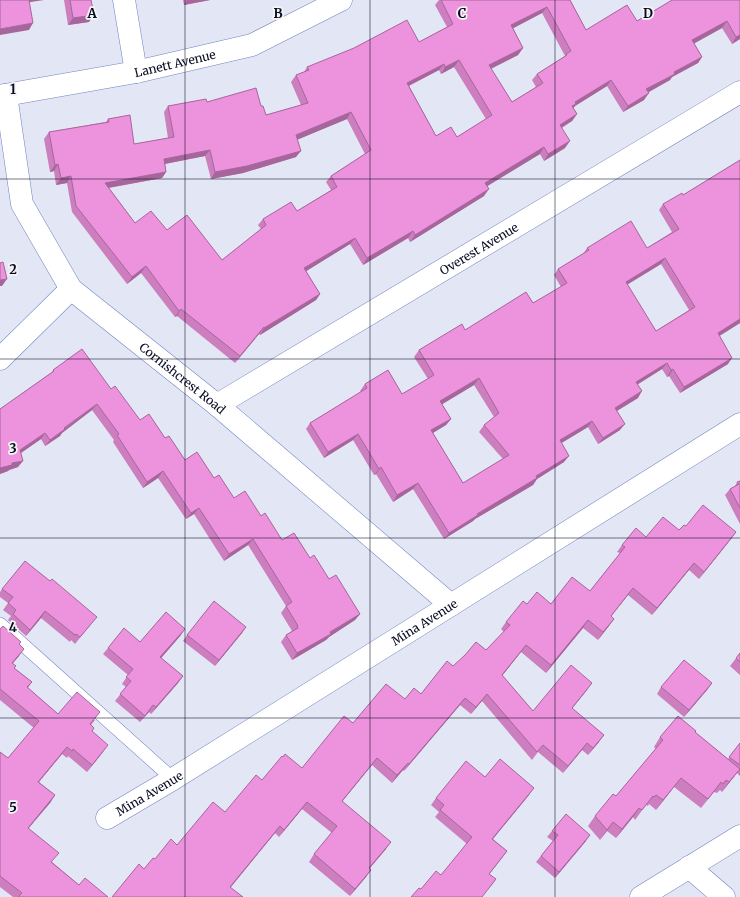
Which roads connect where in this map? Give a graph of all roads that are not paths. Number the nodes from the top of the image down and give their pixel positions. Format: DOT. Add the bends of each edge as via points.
graph roads {
  1 [pos="124,0"];
  2 [pos="341,0"];
  3 [pos="136,72"];
  4 [pos="740,92"];
  5 [pos="3,95"];
  6 [pos="71,289"];
  7 [pos="0,359"];
  8 [pos="217,405"];
  9 [pos="740,424"];
  10 [pos="451,605"];
  11 [pos="0,624"];
  12 [pos="173,780"];
  13 [pos="107,818"];
  14 [pos="740,836"];
  15 [pos="689,867"];
  16 [pos="641,897"];
  17 [pos="724,897"];
  1 -- 3 [label="street"];
  2 -- 3 [label="street, Lanett Avenue" via="252,45"];
  3 -- 5 [label="street, Lanett Avenue"];
  4 -- 8 [label="street, Overest Avenue"];
  5 -- 6 [label="street, Cornishcrest Road" via="22,204"];
  6 -- 7 [label="street"];
  6 -- 8 [label="street, Cornishcrest Road"];
  8 -- 10 [label="street, Cornishcrest Road"];
  9 -- 10 [label="street, Mina Avenue"];
  10 -- 12 [label="street, Mina Avenue"];
  11 -- 12 [label="lane"];
  12 -- 13 [label="street, Mina Avenue"];
  14 -- 15 [label="street"];
  15 -- 16 [label="street"];
  15 -- 17 [label="street"];
}
